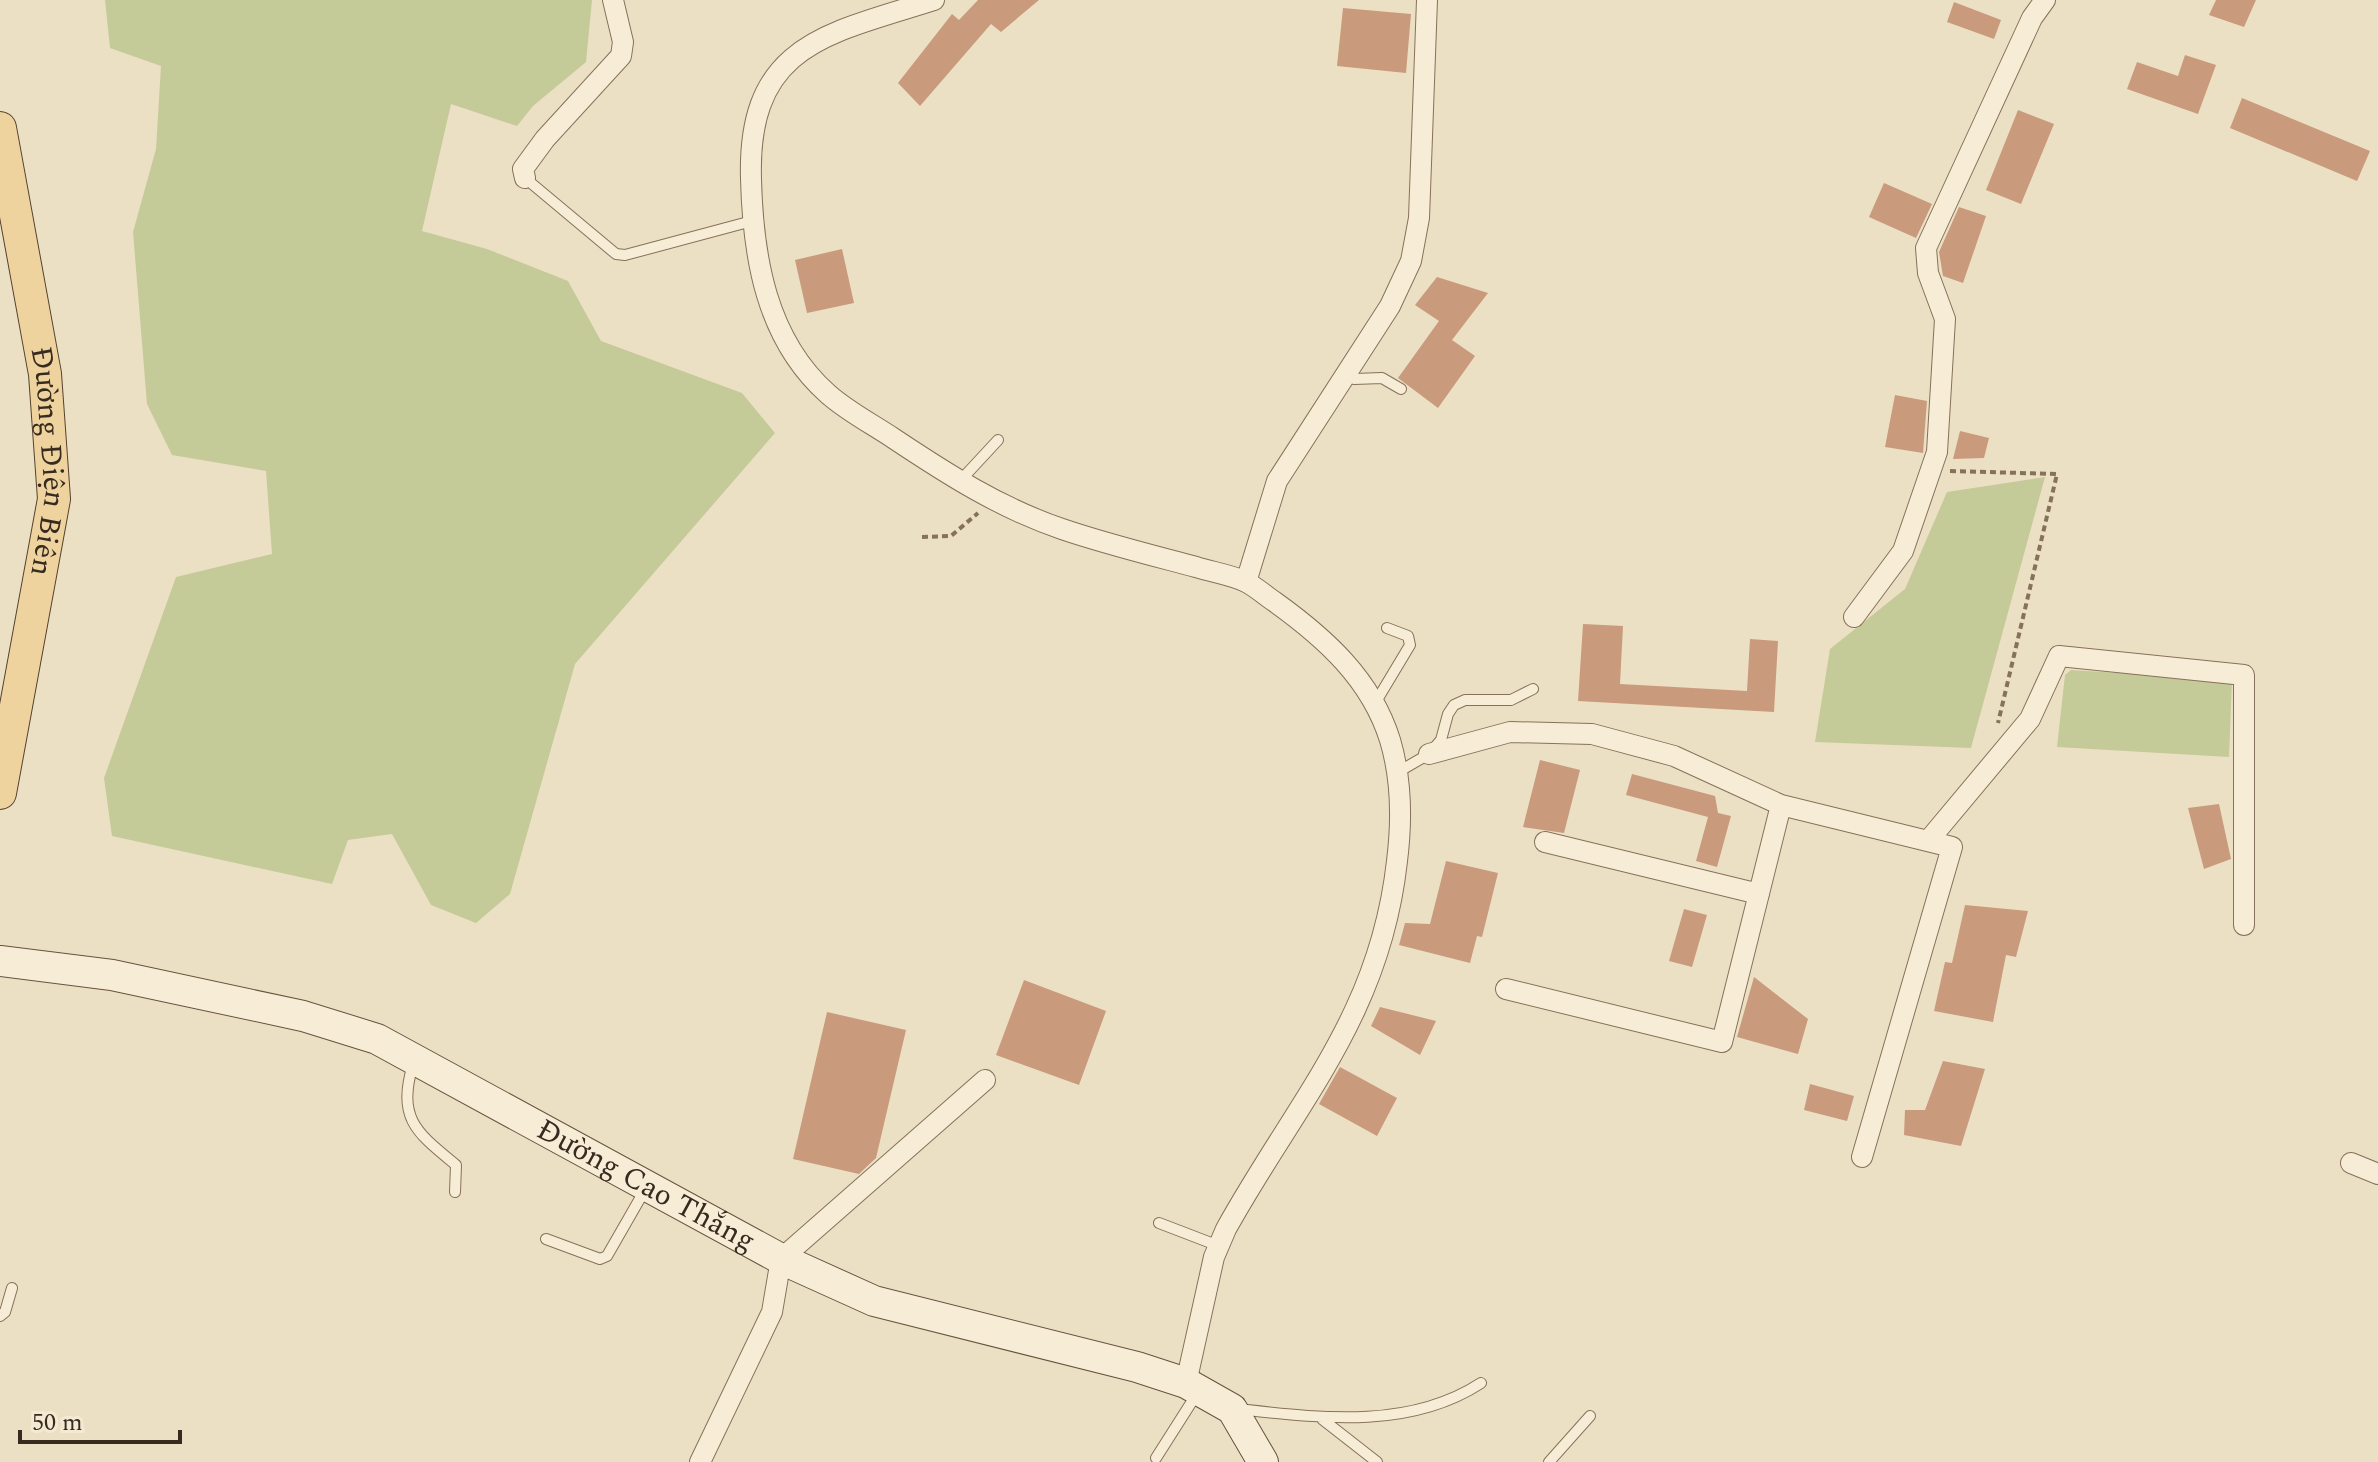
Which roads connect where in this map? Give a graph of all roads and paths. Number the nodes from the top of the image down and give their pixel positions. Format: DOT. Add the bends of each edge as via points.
graph roads {
  1 [pos="613,0"];
  2 [pos="934,0"];
  3 [pos="1427,0"];
  4 [pos="2045,0"];
  5 [pos="0,128"];
  6 [pos="525,178"];
  7 [pos="752,221"];
  8 [pos="1345,374"];
  9 [pos="1401,389"];
  10 [pos="998,440"];
  11 [pos="1932,470"];
  12 [pos="959,482"];
  13 [pos="987,497"];
  14 [pos="922,537"];
  15 [pos="1246,582"];
  16 [pos="1854,617"];
  17 [pos="1387,628"];
  18 [pos="1533,689"];
  19 [pos="1374,705"];
  20 [pos="1998,723"];
  21 [pos="1429,754"];
  22 [pos="1398,772"];
  23 [pos="0,793"];
  24 [pos="1781,805"];
  25 [pos="1928,841"];
  26 [pos="1545,842"];
  27 [pos="1759,894"];
  28 [pos="2244,925"];
  29 [pos="0,961"];
  30 [pos="1506,989"];
  31 [pos="415,1059"];
  32 [pos="985,1080"];
  33 [pos="1862,1157"];
  34 [pos="2351,1163"];
  35 [pos="2378,1174"];
  36 [pos="647,1186"];
  37 [pos="455,1192"];
  38 [pos="1159,1223"];
  39 [pos="546,1239"];
  40 [pos="1219,1246"];
  41 [pos="781,1259"];
  42 [pos="12,1288"];
  43 [pos="0,1316"];
  44 [pos="1481,1383"];
  45 [pos="1193,1387"];
  46 [pos="1232,1409"];
  47 [pos="1590,1416"];
  48 [pos="1322,1419"];
  49 [pos="1156,1458"];
  50 [pos="700,1462"];
  51 [pos="1263,1462"];
  52 [pos="1377,1462"];
  53 [pos="1549,1462"];
  1 -- 6 [label="street" via="621,56 545,139 523,169"];
  2 -- 7 [label="street" via="812,44 773,78 749,138"];
  3 -- 8 [label="street" via="1416,243 1402,283"];
  4 -- 11 [label="street" via="1926,248 1928,273 1945,319"];
  5 -- 23 [label="main road, Đường Điện Biên" via="45,374 54,499"];
  6 -- 7 [label="lane" via="616,254"];
  7 -- 12 [label="street" via="769,305 810,375 830,396"];
  8 -- 9 [label="lane" via="1354,379 1382,378"];
  8 -- 15 [label="street" via="1277,481"];
  10 -- 12 [label="lane"];
  11 -- 16 [label="street" via="1903,551"];
  11 -- 20 [label="path" via="2057,474"];
  12 -- 13 [label="street"];
  13 -- 14 [label="path" via="960,531"];
  13 -- 15 [label="street" via="1063,529"];
  15 -- 19 [label="street" via="1334,648"];
  17 -- 19 [label="lane" via="1408,636 1410,645"];
  18 -- 21 [label="lane" via="1511,700 1465,700 1454,705 1441,740"];
  19 -- 22 [label="street"];
  21 -- 22 [label="lane"];
  21 -- 24 [label="street" via="1510,732 1592,734 1674,756"];
  22 -- 40 [label="street" via="1396,878 1374,967 1335,1054"];
  24 -- 25 [label="street"];
  24 -- 27 [label="street"];
  25 -- 28 [label="street" via="2030,719 2059,656 2244,675"];
  25 -- 33 [label="street" via="1952,847"];
  26 -- 27 [label="street"];
  27 -- 30 [label="street" via="1722,1042"];
  29 -- 31 [label="street, Đường Cao Thắng" via="112,975 303,1016 377,1039"];
  31 -- 36 [label="street, Đường Cao Thắng"];
  31 -- 37 [label="lane" via="405,1093 407,1108 425,1141 456,1165"];
  32 -- 41 [label="street"];
  34 -- 35 [label="street"];
  36 -- 39 [label="lane" via="607,1256 600,1259"];
  36 -- 41 [label="street, Đường Cao Thắng"];
  38 -- 40 [label="lane"];
  40 -- 45 [label="street"];
  41 -- 45 [label="street, Đường Cao Thắng" via="900,1309 1137,1367"];
  41 -- 50 [label="street" via="768,1323"];
  42 -- 43 [label="lane"];
  44 -- 48 [label="lane" via="1440,1405"];
  45 -- 46 [label="street, Đường Cao Thắng"];
  45 -- 49 [label="lane"];
  46 -- 48 [label="lane"];
  46 -- 51 [label="street, Đường Cao Thắng"];
  47 -- 53 [label="lane"];
  48 -- 52 [label="lane"];
}
